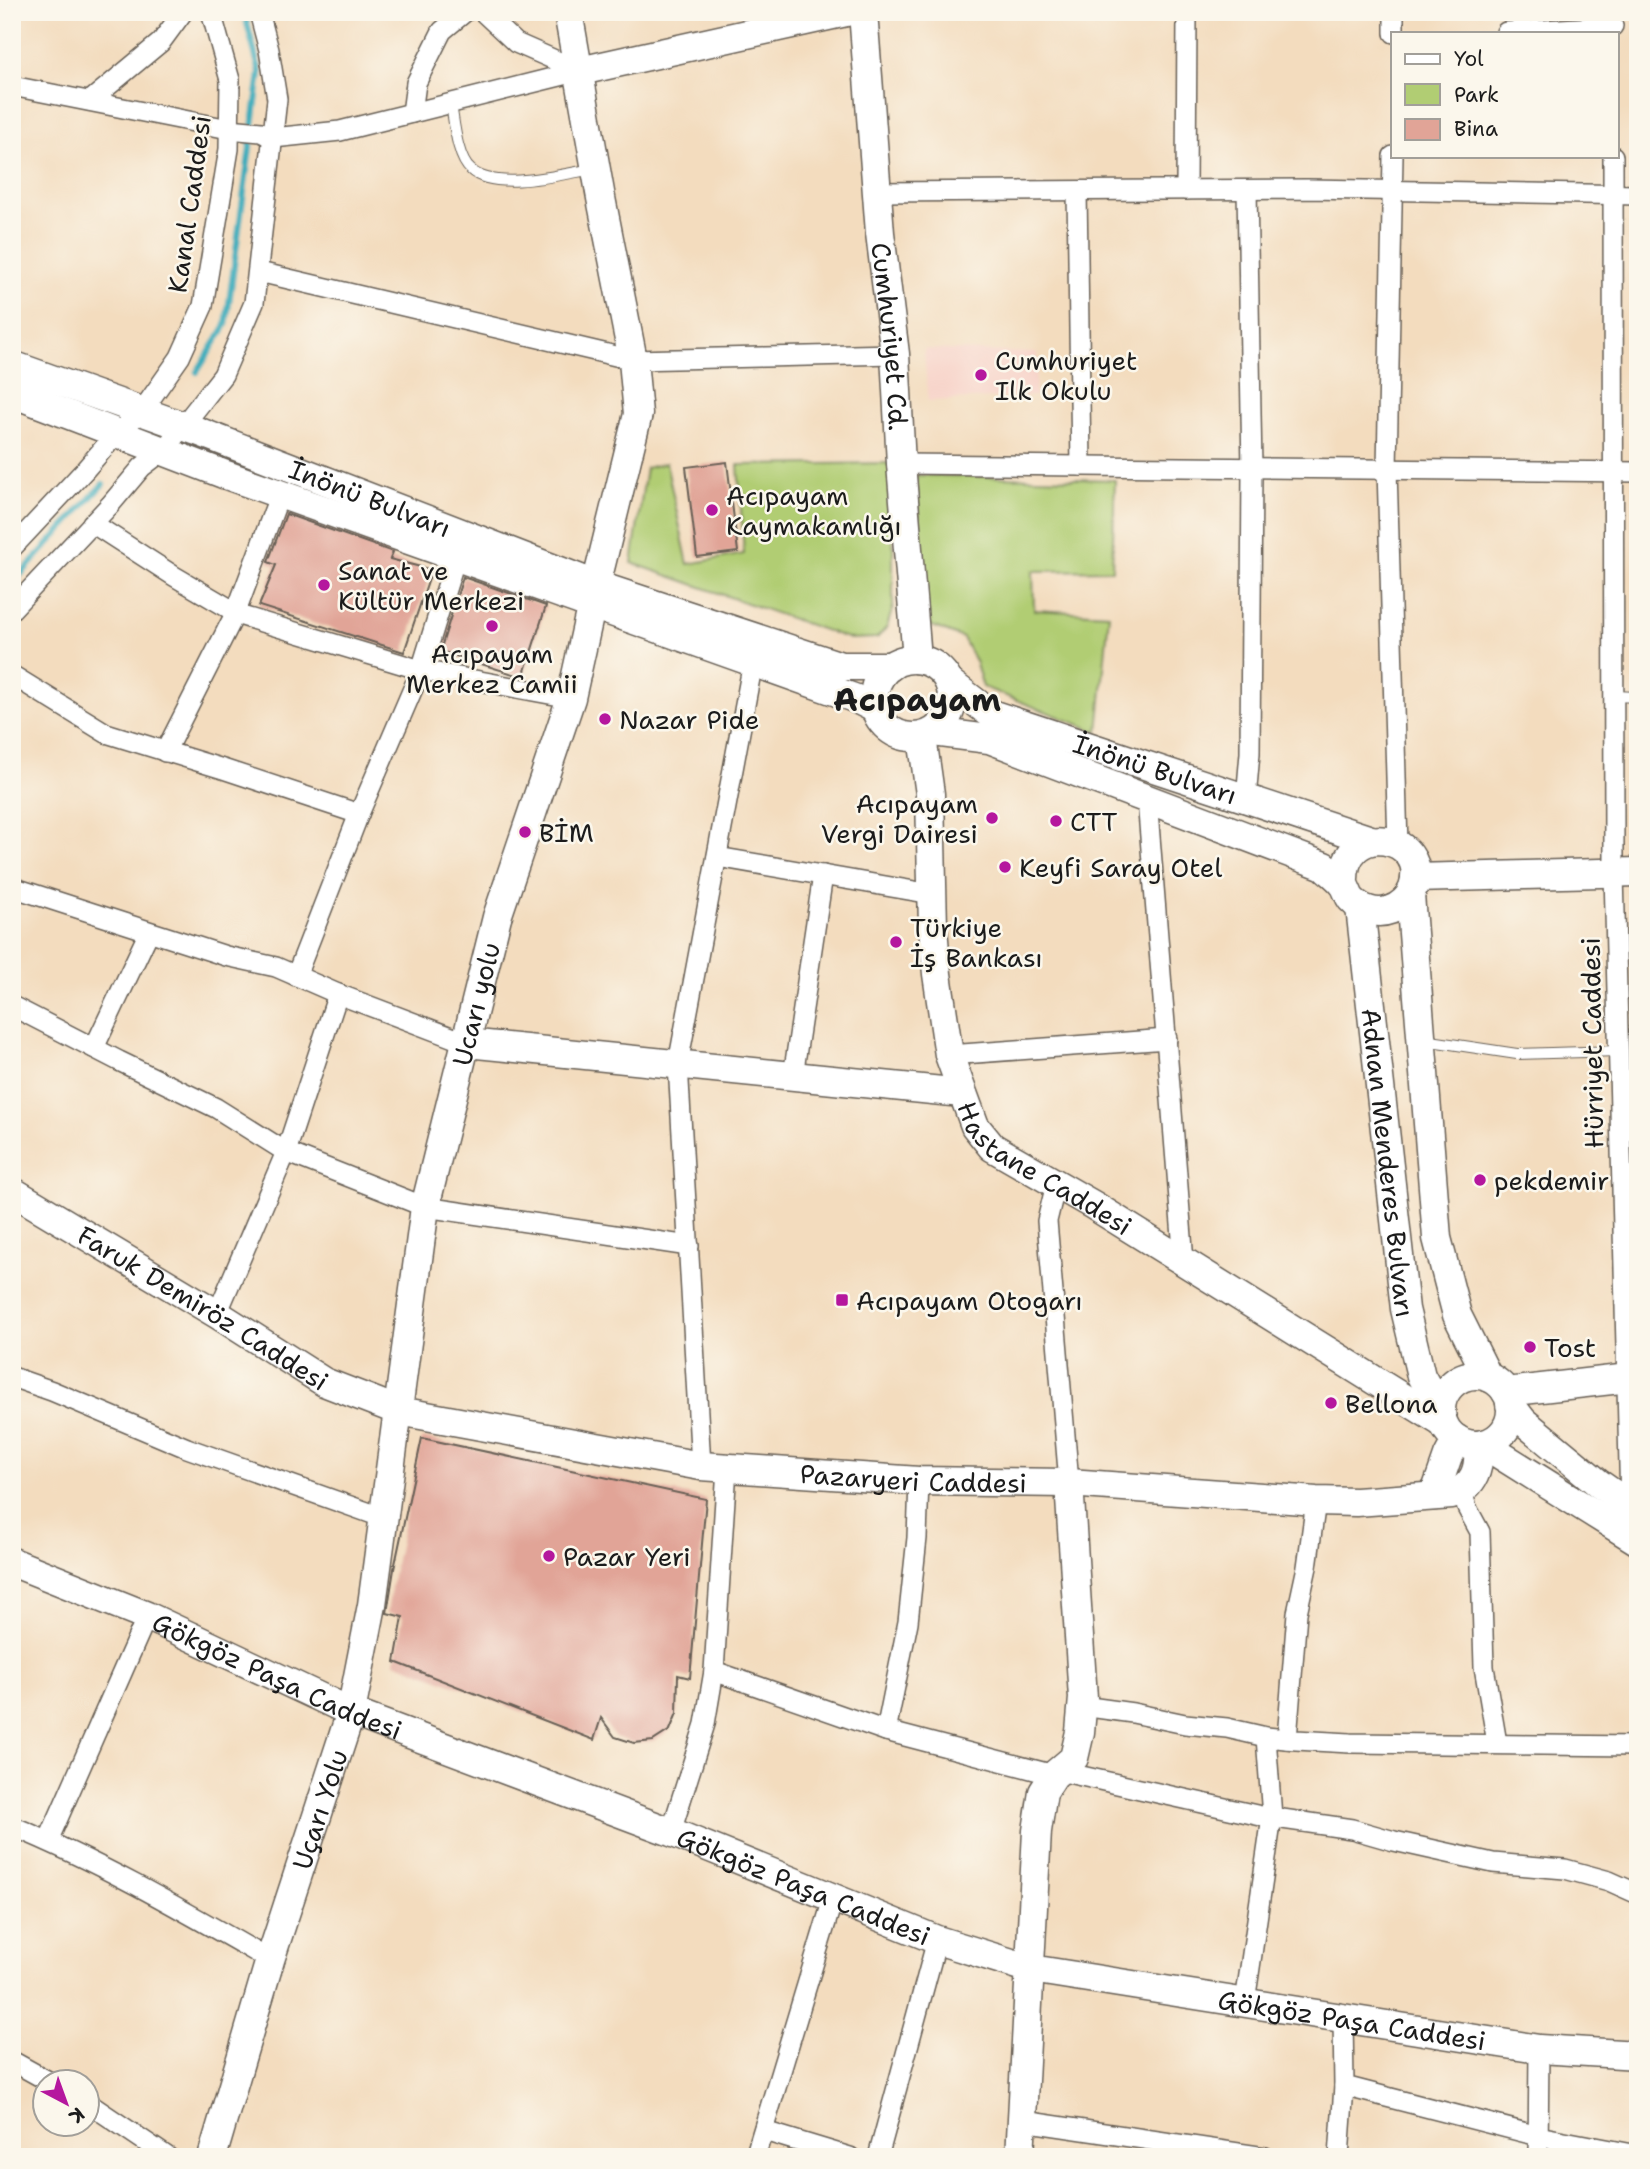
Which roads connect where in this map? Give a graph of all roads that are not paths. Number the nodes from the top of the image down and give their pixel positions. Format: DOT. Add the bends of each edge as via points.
graph roads {
  1 [pos="183,12"];
  2 [pos="211,12"];
  3 [pos="259,12"];
  4 [pos="465,12"];
  5 [pos="483,12"];
  6 [pos="568,12"];
  7 [pos="846,12"];
  8 [pos="863,12"];
  9 [pos="1186,12"];
  10 [pos="1394,12"];
  11 [pos="1613,24"];
  12 [pos="1394,32"];
  13 [pos="1506,32"];
  14 [pos="580,71"];
  15 [pos="12,86"];
  16 [pos="90,102"];
  17 [pos="451,104"];
  18 [pos="412,113"];
  19 [pos="229,129"];
  20 [pos="267,135"];
  21 [pos="1393,158"];
  22 [pos="1613,158"];
  23 [pos="596,168"];
  24 [pos="1186,190"];
  25 [pos="1247,190"];
  26 [pos="1077,191"];
  27 [pos="1393,191"];
  28 [pos="877,192"];
  29 [pos="1612,195"];
  30 [pos="1638,195"];
  31 [pos="259,272"];
  32 [pos="895,354"];
  33 [pos="633,360"];
  34 [pos="12,365"];
  35 [pos="12,393"];
  36 [pos="142,411"];
  37 [pos="182,426"];
  38 [pos="117,433"];
  39 [pos="163,451"];
  40 [pos="901,464"];
  41 [pos="1081,466"];
  42 [pos="1252,468"];
  43 [pos="1387,469"];
  44 [pos="1614,471"];
  45 [pos="1638,472"];
  46 [pos="280,494"];
  47 [pos="92,523"];
  48 [pos="12,548"];
  49 [pos="456,557"];
  50 [pos="594,595"];
  51 [pos="12,609"];
  52 [pos="236,612"];
  53 [pos="753,662"];
  54 [pos="904,663"];
  55 [pos="421,670"];
  56 [pos="12,675"];
  57 [pos="949,682"];
  58 [pos="1614,696"];
  59 [pos="1638,697"];
  60 [pos="571,698"];
  61 [pos="876,709"];
  62 [pos="928,734"];
  63 [pos="165,752"];
  64 [pos="1147,799"];
  65 [pos="1246,799"];
  66 [pos="359,814"];
  67 [pos="1371,840"];
  68 [pos="1398,845"];
  69 [pos="717,857"];
  70 [pos="1626,873"];
  71 [pos="823,876"];
  72 [pos="1343,884"];
  73 [pos="1413,886"];
  74 [pos="12,887"];
  75 [pos="932,894"];
  76 [pos="1360,907"];
  77 [pos="149,932"];
  78 [pos="296,976"];
  79 [pos="338,994"];
  80 [pos="12,1006"];
  81 [pos="1167,1039"];
  82 [pos="1422,1039"];
  83 [pos="467,1042"];
  84 [pos="94,1048"];
  85 [pos="1619,1051"];
  86 [pos="949,1055"];
  87 [pos="678,1064"];
  88 [pos="793,1076"];
  89 [pos="962,1093"];
  90 [pos="286,1152"];
  91 [pos="1056,1184"];
  92 [pos="12,1191"];
  93 [pos="425,1208"];
  94 [pos="1630,1210"];
  95 [pos="689,1246"];
  96 [pos="1184,1262"];
  97 [pos="217,1314"];
  98 [pos="12,1377"];
  99 [pos="1632,1377"];
  100 [pos="1502,1391"];
  101 [pos="399,1411"];
  102 [pos="1461,1433"];
  103 [pos="714,1467"];
  104 [pos="919,1481"];
  105 [pos="1069,1483"];
  106 [pos="1462,1491"];
  107 [pos="1434,1496"];
  108 [pos="1316,1502"];
  109 [pos="1634,1508"];
  110 [pos="384,1518"];
  111 [pos="1638,1541"];
  112 [pos="12,1562"];
  113 [pos="147,1616"];
  114 [pos="713,1671"];
  115 [pos="1082,1706"];
  116 [pos="351,1712"];
  117 [pos="886,1731"];
  118 [pos="1266,1737"];
  119 [pos="1287,1739"];
  120 [pos="1497,1743"];
  121 [pos="1638,1746"];
  122 [pos="1057,1773"];
  123 [pos="1272,1817"];
  124 [pos="12,1826"];
  125 [pos="671,1832"];
  126 [pos="48,1841"];
  127 [pos="1638,1894"];
  128 [pos="833,1899"];
  129 [pos="937,1940"];
  130 [pos="270,1960"];
  131 [pos="1031,1969"];
  132 [pos="1245,2002"];
  133 [pos="1343,2018"];
  134 [pos="1539,2049"];
  135 [pos="1638,2055"];
  136 [pos="12,2061"];
  137 [pos="32,2072"];
  138 [pos="1345,2086"];
  139 [pos="102,2112"];
  140 [pos="1023,2121"];
  141 [pos="764,2131"];
  142 [pos="1538,2136"];
  143 [pos="1638,2155"];
  144 [pos="168,2157"];
  145 [pos="212,2157"];
  146 [pos="755,2157"];
  147 [pos="850,2157"];
  148 [pos="878,2157"];
  149 [pos="1020,2157"];
  150 [pos="1265,2157"];
  151 [pos="1339,2157"];
  152 [pos="1538,2157"];
  1 -- 16 [label="street" via="161,41"];
  2 -- 19 [label="street, Kanal Caddesi" via="230,80"];
  3 -- 20 [label="street" via="277,99"];
  4 -- 18 [label="street" via="442,31 416,83"];
  5 -- 14 [label="street" via="516,43"];
  6 -- 14 [label="street, Ucarı yolu"];
  7 -- 14 [label="street"];
  8 -- 28 [label="street, Cumhuriyet Cd."];
  9 -- 24 [label="street"];
  10 -- 12 [label="street"];
  11 -- 13 [label="street"];
  14 -- 17 [label="street"];
  14 -- 23 [label="street, Ucarı yolu"];
  15 -- 16 [label="street"];
  16 -- 19 [label="street"];
  17 -- 18 [label="street"];
  17 -- 23 [label="lane" via="461,155 471,170 488,179 521,181"];
  18 -- 20 [label="street" via="340,131"];
  19 -- 20 [label="street"];
  19 -- 36 [label="street, Kanal Caddesi" via="203,306 180,357"];
  20 -- 31 [label="street"];
  21 -- 27 [label="street"];
  22 -- 29 [label="street, Hürriyet Caddesi"];
  23 -- 33 [label="street, Ucarı yolu"];
  24 -- 25 [label="street"];
  24 -- 26 [label="street"];
  25 -- 27 [label="street"];
  25 -- 42 [label="street"];
  26 -- 28 [label="street"];
  26 -- 41 [label="street"];
  27 -- 29 [label="street"];
  27 -- 43 [label="street"];
  28 -- 32 [label="street, Cumhuriyet Cd."];
  29 -- 30 [label="street"];
  29 -- 44 [label="street, Hürriyet Caddesi"];
  31 -- 33 [label="street"];
  31 -- 37 [label="street" via="254,303 223,375"];
  32 -- 33 [label="street"];
  32 -- 40 [label="street, Cumhuriyet Cd."];
  33 -- 50 [label="street, Ucarı yolu" via="638,415"];
  34 -- 36 [label="street, İnönü Bulvarı"];
  35 -- 38 [label="street, İnönü Bulvarı"];
  36 -- 37 [label="street, İnönü Bulvarı"];
  36 -- 38 [label="street, Kanal Caddesi"];
  37 -- 39 [label="street"];
  37 -- 50 [label="street, İnönü Bulvarı"];
  38 -- 39 [label="street, İnönü Bulvarı"];
  38 -- 48 [label="street, Kanal Caddesi"];
  39 -- 46 [label="street, İnönü Bulvarı"];
  39 -- 47 [label="street" via="142,467"];
  40 -- 41 [label="street"];
  40 -- 54 [label="street, Cumhuriyet Cd."];
  41 -- 42 [label="street"];
  42 -- 43 [label="street"];
  42 -- 65 [label="street"];
  43 -- 44 [label="street"];
  43 -- 68 [label="street"];
  44 -- 45 [label="street"];
  44 -- 58 [label="street, Hürriyet Caddesi"];
  46 -- 49 [label="street, İnönü Bulvarı"];
  46 -- 52 [label="street"];
  47 -- 51 [label="street"];
  47 -- 52 [label="street"];
  49 -- 50 [label="street, İnönü Bulvarı"];
  49 -- 55 [label="street"];
  50 -- 53 [label="street, İnönü Bulvarı"];
  50 -- 54 [label="street, İnönü Bulvarı" via="841,666"];
  50 -- 60 [label="street, Ucarı yolu"];
  52 -- 55 [label="street"];
  52 -- 63 [label="street"];
  53 -- 61 [label="street, İnönü Bulvarı"];
  53 -- 69 [label="street"];
  54 -- 57 [label="street" via="930,663"];
  54 -- 61 [label="street" via="882,674 874,697"];
  55 -- 60 [label="street"];
  55 -- 66 [label="street"];
  56 -- 63 [label="street" via="106,733"];
  57 -- 62 [label="street" via="949,715"];
  57 -- 65 [label="street, İnönü Bulvarı" via="991,714"];
  58 -- 59 [label="lane"];
  58 -- 70 [label="street, Hürriyet Caddesi"];
  60 -- 83 [label="street, Ucarı yolu" via="497,917"];
  61 -- 62 [label="street" via="881,720 899,735"];
  62 -- 64 [label="street, İnönü Bulvarı" via="989,738"];
  62 -- 75 [label="street, Hastane Caddesi"];
  63 -- 66 [label="street"];
  64 -- 72 [label="street, İnönü Bulvarı" via="1324,866"];
  64 -- 81 [label="street"];
  65 -- 67 [label="street, İnönü Bulvarı"];
  66 -- 78 [label="street"];
  67 -- 68 [label="street" via="1385,839"];
  67 -- 72 [label="street" via="1348,857"];
  68 -- 73 [label="street" via="1415,867"];
  69 -- 71 [label="street"];
  69 -- 87 [label="street"];
  70 -- 73 [label="street"];
  70 -- 85 [label="street, Hürriyet Caddesi"];
  71 -- 75 [label="street"];
  71 -- 88 [label="street"];
  72 -- 76 [label="street"];
  73 -- 76 [label="street" via="1401,905 1388,911"];
  73 -- 82 [label="street, Adnan Menderes Bulvarı"];
  74 -- 77 [label="street"];
  75 -- 86 [label="street, Hastane Caddesi"];
  76 -- 102 [label="street, Adnan Menderes Bulvarı" via="1405,1309 1421,1376"];
  77 -- 78 [label="street"];
  77 -- 84 [label="street"];
  78 -- 79 [label="street"];
  79 -- 83 [label="street"];
  79 -- 90 [label="street"];
  80 -- 84 [label="street"];
  81 -- 86 [label="street"];
  81 -- 96 [label="street"];
  82 -- 85 [label="lane" via="1517,1054"];
  82 -- 100 [label="street, Adnan Menderes Bulvarı" via="1437,1238 1457,1315"];
  83 -- 87 [label="street"];
  83 -- 93 [label="street, Ucarı yolu"];
  84 -- 90 [label="street" via="216,1108"];
  85 -- 94 [label="street, Hürriyet Caddesi"];
  86 -- 89 [label="street, Hastane Caddesi"];
  87 -- 88 [label="street"];
  87 -- 95 [label="street"];
  88 -- 89 [label="street"];
  89 -- 91 [label="street, Hastane Caddesi" via="975,1126 992,1147"];
  90 -- 93 [label="street"];
  90 -- 97 [label="street"];
  91 -- 96 [label="street, Hastane Caddesi"];
  91 -- 105 [label="street" via="1047,1221"];
  92 -- 97 [label="street, Faruk Demiröz Caddesi"];
  93 -- 95 [label="street"];
  93 -- 101 [label="street, Ucarı yolu"];
  94 -- 99 [label="street, Hürriyet Caddesi"];
  95 -- 103 [label="street"];
  96 -- 102 [label="street, Hastane Caddesi"];
  97 -- 101 [label="street, Faruk Demiröz Caddesi" via="324,1382"];
  98 -- 110 [label="street" via="187,1448"];
  99 -- 100 [label="street"];
  99 -- 109 [label="street, Hürriyet Caddesi"];
  100 -- 102 [label="street" via="1510,1416 1498,1436"];
  100 -- 102 [label="street" via="1476,1375 1464,1377 1446,1391 1442,1401"];
  100 -- 109 [label="street, Adnan Menderes Bulvarı" via="1523,1421"];
  101 -- 103 [label="street, Pazaryeri Caddesi"];
  101 -- 110 [label="street, Uçarı Yolu"];
  102 -- 106 [label="street" via="1479,1465 1471,1484"];
  102 -- 107 [label="street"];
  102 -- 111 [label="street, Adnan Menderes Bulvarı"];
  103 -- 104 [label="street, Pazaryeri Caddesi"];
  103 -- 114 [label="street"];
  104 -- 105 [label="street, Pazaryeri Caddesi"];
  104 -- 117 [label="street" via="908,1622"];
  105 -- 108 [label="street, Pazaryeri Caddesi"];
  105 -- 115 [label="street"];
  106 -- 107 [label="street, Pazaryeri Caddesi"];
  106 -- 120 [label="street" via="1480,1532 1484,1667"];
  107 -- 108 [label="street, Pazaryeri Caddesi"];
  108 -- 119 [label="street" via="1297,1614"];
  110 -- 116 [label="street, Uçarı Yolu"];
  112 -- 113 [label="street, Gökgöz Paşa Caddesi"];
  113 -- 116 [label="street, Gökgöz Paşa Caddesi"];
  113 -- 126 [label="street"];
  114 -- 117 [label="street"];
  114 -- 125 [label="street" via="705,1724"];
  115 -- 118 [label="street"];
  115 -- 122 [label="street" via="1074,1758"];
  116 -- 125 [label="street, Gökgöz Paşa Caddesi"];
  116 -- 130 [label="street, Uçarı Yolu"];
  117 -- 122 [label="street"];
  118 -- 119 [label="street"];
  118 -- 123 [label="street"];
  119 -- 120 [label="street"];
  120 -- 121 [label="street"];
  122 -- 123 [label="street"];
  122 -- 131 [label="street" via="1043,1792 1037,1831"];
  123 -- 127 [label="street" via="1352,1829 1493,1863 1565,1869"];
  123 -- 132 [label="street"];
  124 -- 126 [label="street"];
  125 -- 128 [label="street, Gökgöz Paşa Caddesi"];
  126 -- 130 [label="street" via="170,1902"];
  128 -- 129 [label="street, Gökgöz Paşa Caddesi"];
  128 -- 141 [label="street"];
  129 -- 131 [label="street, Gökgöz Paşa Caddesi"];
  129 -- 148 [label="street"];
  130 -- 145 [label="street, Uçarı Yolu"];
  131 -- 132 [label="street, Gökgöz Paşa Caddesi"];
  131 -- 140 [label="street"];
  132 -- 133 [label="street, Gökgöz Paşa Caddesi"];
  133 -- 134 [label="street, Gökgöz Paşa Caddesi"];
  133 -- 138 [label="street"];
  134 -- 135 [label="street, Gökgöz Paşa Caddesi"];
  134 -- 142 [label="street"];
  136 -- 137 [label="street"];
  138 -- 142 [label="street"];
  138 -- 151 [label="street"];
  139 -- 144 [label="street"];
  140 -- 149 [label="street"];
  140 -- 150 [label="street"];
  141 -- 146 [label="street"];
  141 -- 147 [label="street"];
  142 -- 143 [label="street"];
  142 -- 152 [label="street"];
}
